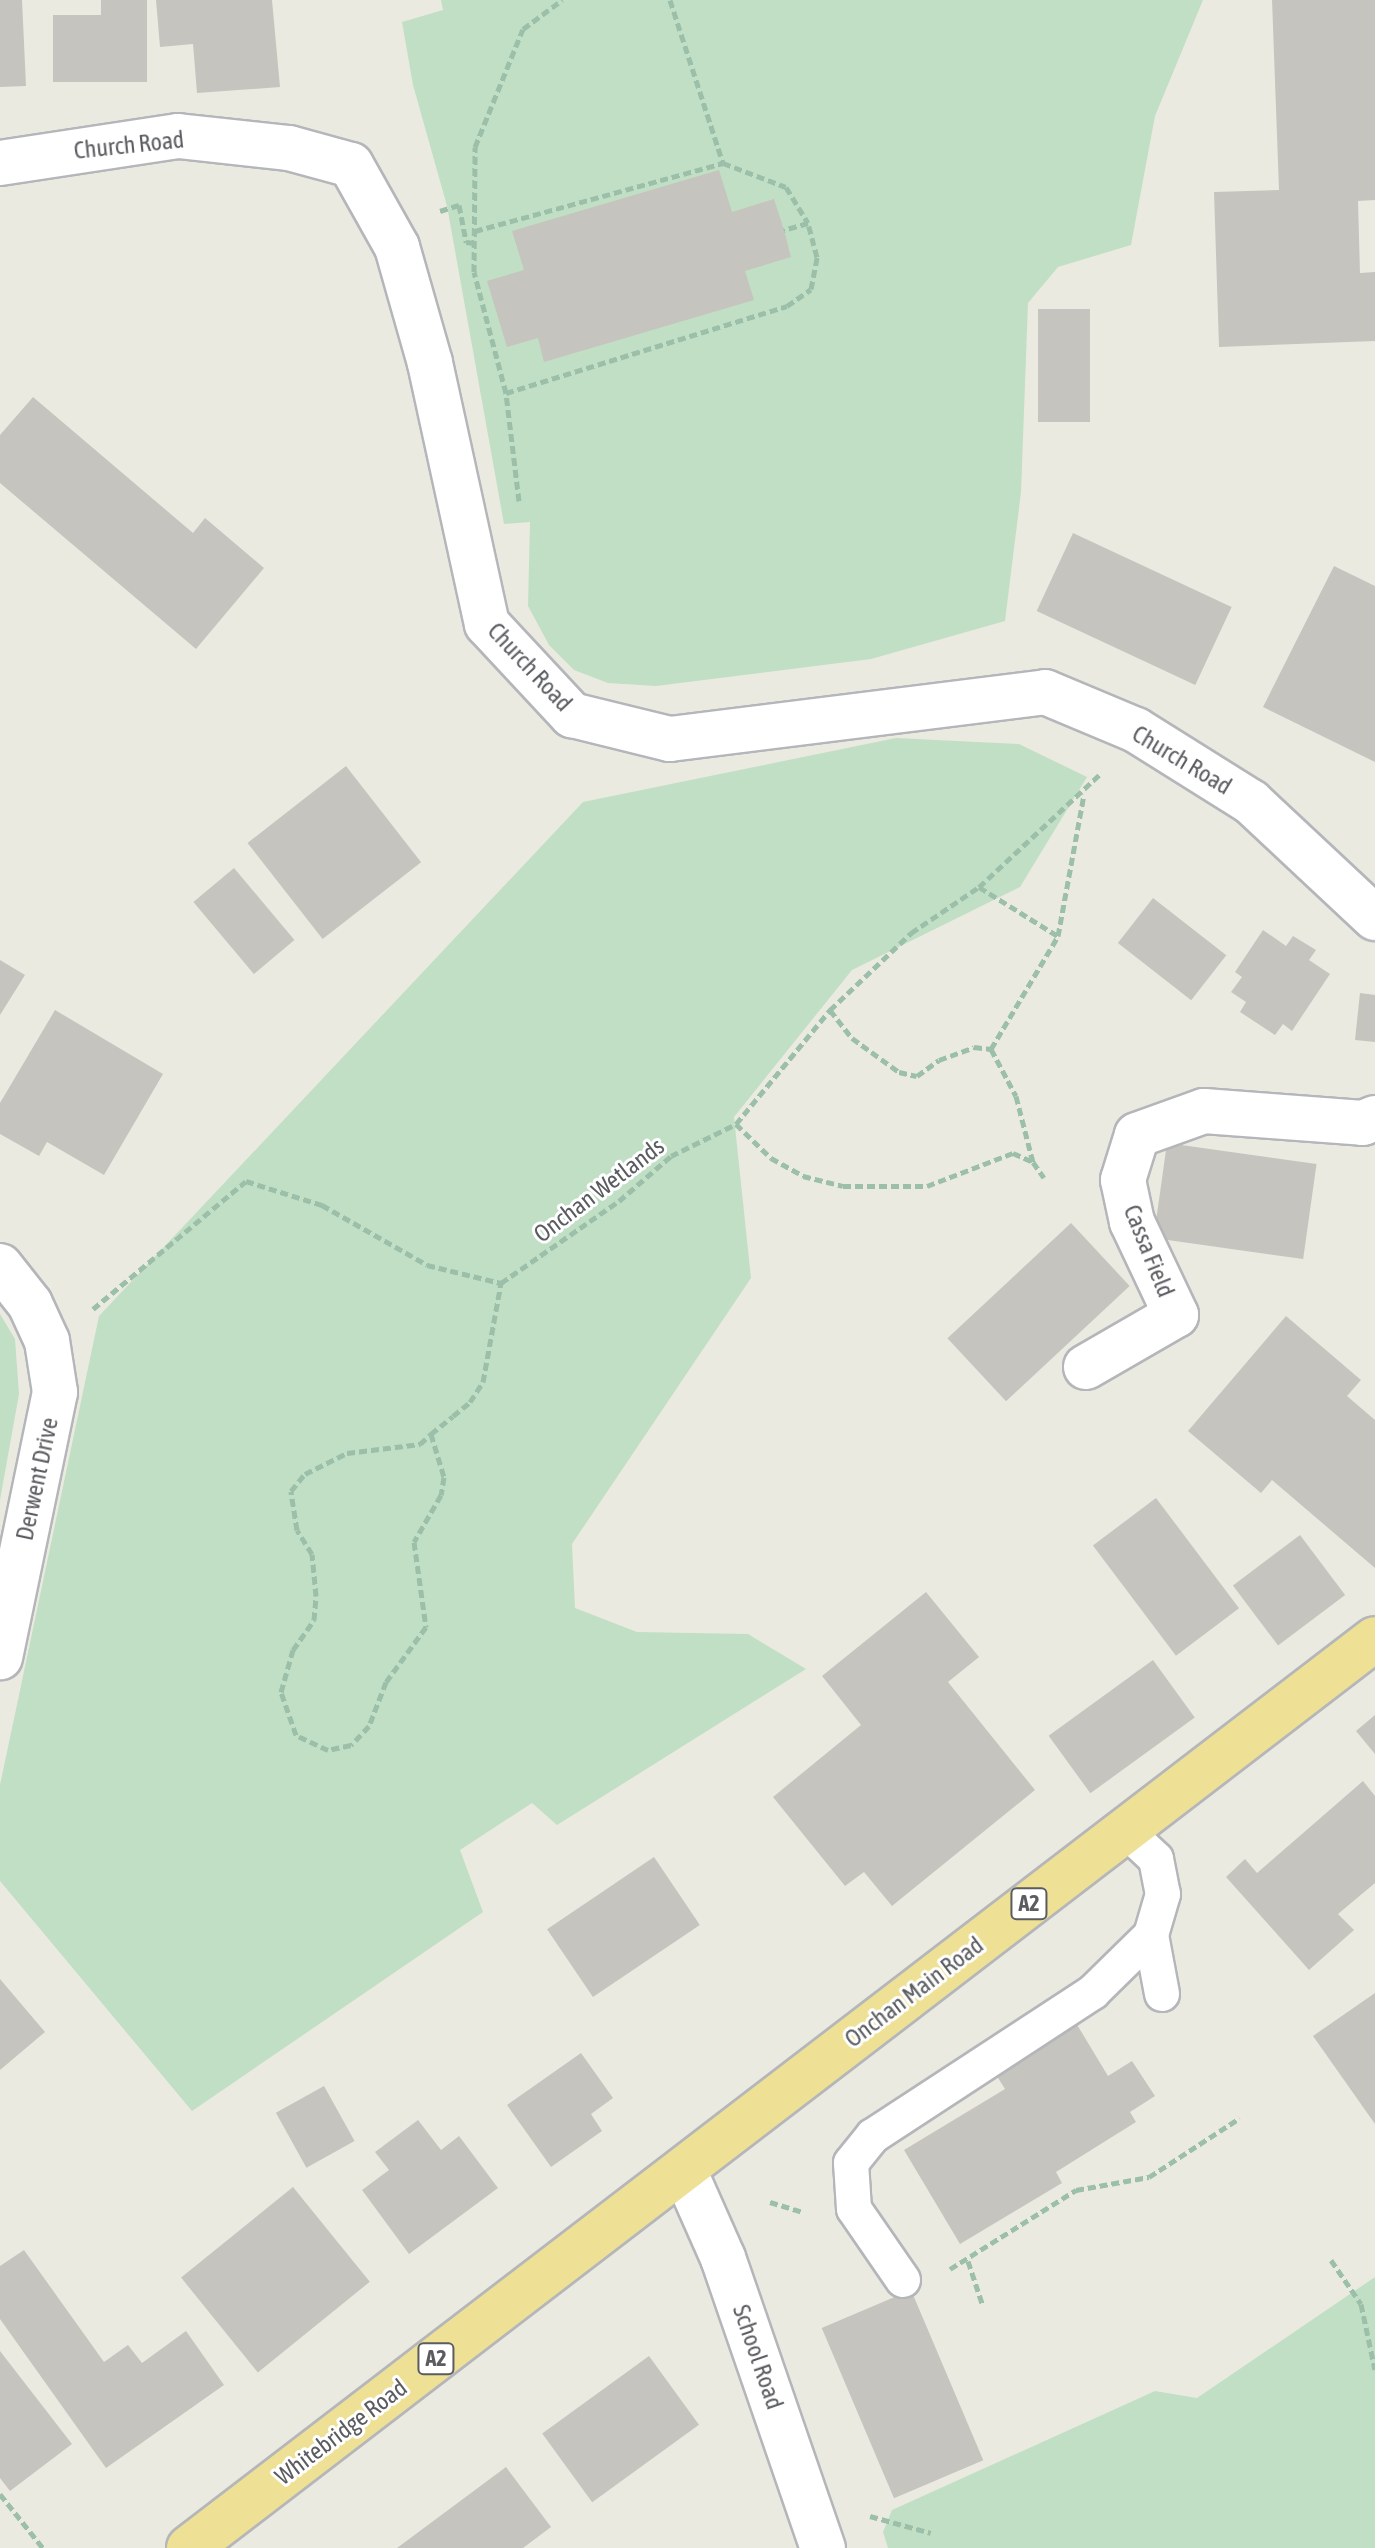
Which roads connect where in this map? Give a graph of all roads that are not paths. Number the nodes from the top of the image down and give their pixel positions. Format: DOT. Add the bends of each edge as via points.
graph roads {
  1 [pos="0,163"];
  2 [pos="1375,918"];
  3 [pos="1375,1118"];
  4 [pos="0,1266"];
  5 [pos="1086,1367"];
  6 [pos="1375,1639"];
  7 [pos="0,1657"];
  8 [pos="1126,1831"];
  9 [pos="1151,1935"];
  10 [pos="1162,1994"];
  11 [pos="684,2170"];
  12 [pos="903,2280"];
  13 [pos="189,2548"];
  14 [pos="823,2548"];
  1 -- 2 [label="main road, Church Road" via="178,136 289,148 351,165 400,257 430,363 487,624 572,715 670,739 1045,692 1136,730 1251,802"];
  3 -- 5 [label="main road, Cassa Field" via="1363,1123 1204,1111 1137,1135 1123,1180 1132,1222 1176,1315"];
  4 -- 7 [label="main road, Derwent Drive" via="38,1323 55,1392"];
  6 -- 8 [label="highway, Onchan Main Road / A2"];
  8 -- 9 [label="lane" via="1156,1859 1163,1894"];
  8 -- 11 [label="highway, Onchan Main Road / A2"];
  9 -- 10 [label="lane"];
  9 -- 12 [label="lane" via="1093,1992 873,2136 851,2163 854,2209"];
  11 -- 13 [label="highway, Whitebridge Road / A2"];
  11 -- 14 [label="main road, School Road" via="723,2258"];
}
